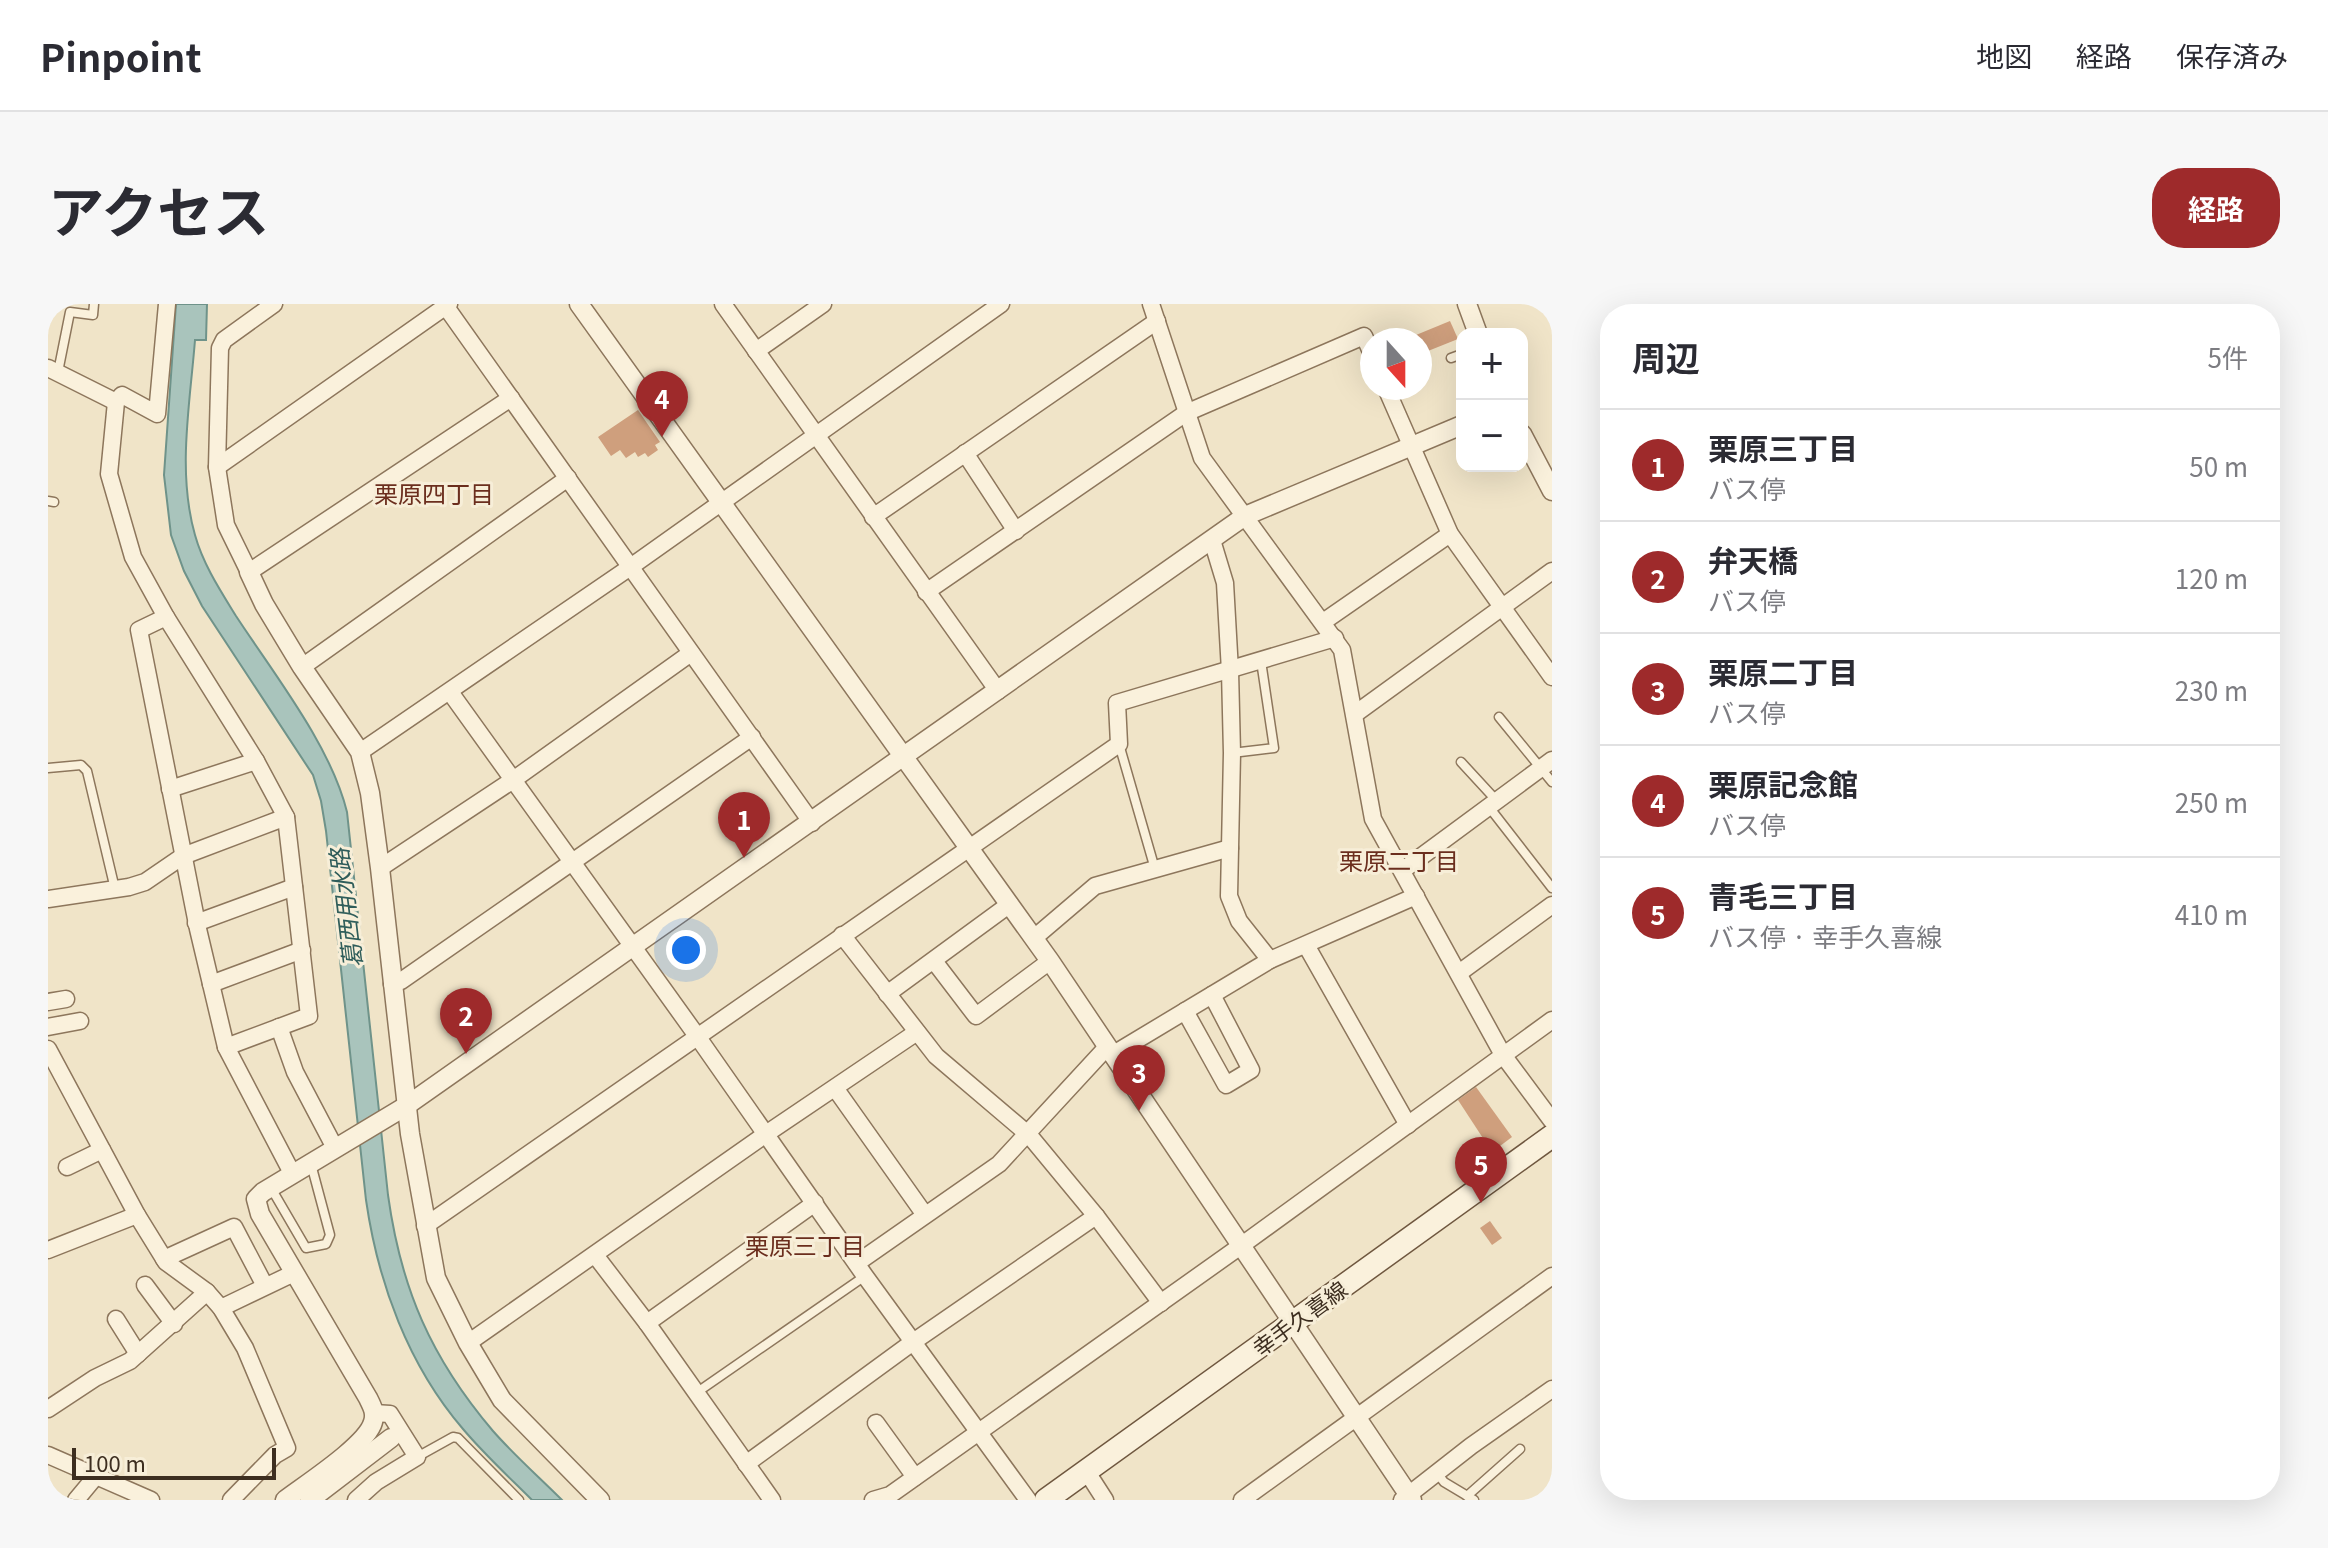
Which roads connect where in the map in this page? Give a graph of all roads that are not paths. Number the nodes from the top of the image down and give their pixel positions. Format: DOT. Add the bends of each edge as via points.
graph roads {
  1 [pos="94,304"];
  2 [pos="167,304"];
  3 [pos="579,304"];
  4 [pos="723,304"];
  5 [pos="823,304"];
  6 [pos="1001,304"];
  7 [pos="1151,304"];
  8 [pos="1467,304"];
  9 [pos="446,305"];
  10 [pos="267,306"];
  11 [pos="1157,321"];
  12 [pos="1476,328"];
  13 [pos="1360,338"];
  14 [pos="756,351"];
  15 [pos="1456,356"];
  16 [pos="1451,358"];
  17 [pos="53,370"];
  18 [pos="511,398"];
  19 [pos="1391,400"];
  20 [pos="116,402"];
  21 [pos="1186,413"];
  22 [pos="1456,427"];
  23 [pos="816,436"];
  24 [pos="1528,445"];
  25 [pos="1411,446"];
  26 [pos="965,453"];
  27 [pos="217,467"];
  28 [pos="568,478"];
  29 [pos="1552,491"];
  30 [pos="721,504"];
  31 [pos="1245,516"];
  32 [pos="873,517"];
  33 [pos="1016,531"];
  34 [pos="1450,534"];
  35 [pos="1212,540"];
  36 [pos="629,568"];
  37 [pos="1552,571"];
  38 [pos="249,572"];
  39 [pos="926,592"];
  40 [pos="1504,608"];
  41 [pos="166,617"];
  42 [pos="1323,622"];
  43 [pos="1335,638"];
  44 [pos="691,653"];
  45 [pos="1261,661"];
  46 [pos="302,667"];
  47 [pos="1230,671"];
  48 [pos="1552,677"];
  49 [pos="998,691"];
  50 [pos="450,692"];
  51 [pos="1355,714"];
  52 [pos="1499,717"];
  53 [pos="752,737"];
  54 [pos="1119,744"];
  55 [pos="360,752"];
  56 [pos="1232,753"];
  57 [pos="904,758"];
  58 [pos="256,761"];
  59 [pos="1461,762"];
  60 [pos="1546,764"];
  61 [pos="48,768"];
  62 [pos="513,780"];
  63 [pos="1552,782"];
  64 [pos="170,789"];
  65 [pos="1493,804"];
  66 [pos="286,817"];
  67 [pos="812,823"];
  68 [pos="969,847"];
  69 [pos="1230,848"];
  70 [pos="183,856"];
  71 [pos="573,863"];
  72 [pos="380,868"];
  73 [pos="1155,870"];
  74 [pos="1403,870"];
  75 [pos="294,887"];
  76 [pos="1552,888"];
  77 [pos="115,889"];
  78 [pos="1416,896"];
  79 [pos="48,899"];
  80 [pos="1010,904"];
  81 [pos="1552,905"];
  82 [pos="196,923"];
  83 [pos="842,935"];
  84 [pos="1034,938"];
  85 [pos="1306,945"];
  86 [pos="633,946"];
  87 [pos="302,950"];
  88 [pos="1270,960"];
  89 [pos="934,961"];
  90 [pos="1050,961"];
  91 [pos="1459,973"];
  92 [pos="211,984"];
  93 [pos="392,984"];
  94 [pos="887,994"];
  95 [pos="1212,995"];
  96 [pos="66,999"];
  97 [pos="48,1002"];
  98 [pos="1185,1011"];
  99 [pos="1552,1020"];
  100 [pos="80,1021"];
  101 [pos="48,1027"];
  102 [pos="279,1027"];
  103 [pos="917,1032"];
  104 [pos="697,1036"];
  105 [pos="226,1047"];
  106 [pos="48,1049"];
  107 [pos="1110,1051"];
  108 [pos="1503,1055"];
  109 [pos="835,1088"];
  110 [pos="406,1106"];
  111 [pos="1552,1121"];
  112 [pos="1408,1125"];
  113 [pos="766,1134"];
  114 [pos="1029,1135"];
  115 [pos="1552,1136"];
  116 [pos="343,1144"];
  117 [pos="102,1150"];
  118 [pos="310,1163"];
  119 [pos="67,1167"];
  120 [pos="292,1173"];
  121 [pos="270,1187"];
  122 [pos="815,1203"];
  123 [pos="137,1215"];
  124 [pos="925,1215"];
  125 [pos="1096,1216"];
  126 [pos="425,1226"];
  127 [pos="1242,1245"];
  128 [pos="48,1250"];
  129 [pos="595,1255"];
  130 [pos="164,1259"];
  131 [pos="861,1270"];
  132 [pos="294,1273"];
  133 [pos="1552,1276"];
  134 [pos="145,1285"];
  135 [pos="265,1286"];
  136 [pos="207,1292"];
  137 [pos="1161,1303"];
  138 [pos="221,1308"];
  139 [pos="116,1319"];
  140 [pos="647,1323"];
  141 [pos="174,1324"];
  142 [pos="1293,1324"];
  143 [pos="913,1342"];
  144 [pos="468,1343"];
  145 [pos="138,1354"];
  146 [pos="1552,1389"];
  147 [pos="696,1393"];
  148 [pos="48,1409"];
  149 [pos="374,1413"];
  150 [pos="1355,1419"];
  151 [pos="876,1423"];
  152 [pos="978,1433"];
  153 [pos="391,1438"];
  154 [pos="1520,1449"];
  155 [pos="48,1455"];
  156 [pos="417,1457"];
  157 [pos="746,1464"];
  158 [pos="1087,1472"];
  159 [pos="1437,1473"];
  160 [pos="96,1476"];
  161 [pos="915,1477"];
  162 [pos="1471,1498"];
  163 [pos="1245,1499"];
  164 [pos="1408,1499"];
  165 [pos="76,1500"];
  166 [pos="151,1500"];
  167 [pos="231,1500"];
  168 [pos="285,1500"];
  169 [pos="310,1500"];
  170 [pos="356,1500"];
  171 [pos="519,1500"];
  172 [pos="600,1500"];
  173 [pos="772,1500"];
  174 [pos="873,1500"];
  175 [pos="1028,1500"];
  176 [pos="1046,1500"];
  177 [pos="1105,1500"];
  1 -- 17 [label="lane" via="93,315 70,312"];
  2 -- 20 [label="street" via="157,414 122,395"];
  3 -- 30 [label="street"];
  4 -- 14 [label="street"];
  5 -- 14 [label="street"];
  6 -- 23 [label="street"];
  7 -- 11 [label="street"];
  8 -- 12 [label="street"];
  9 -- 18 [label="street"];
  9 -- 27 [label="street"];
  10 -- 27 [label="street" via="221,344"];
  11 -- 21 [label="street"];
  11 -- 26 [label="street"];
  13 -- 21 [label="street"];
  14 -- 23 [label="street"];
  15 -- 16 [label="lane"];
  17 -- 20 [label="street"];
  18 -- 28 [label="street"];
  18 -- 38 [label="street"];
  19 -- 25 [label="street"];
  20 -- 41 [label="street" via="109,474 133,557"];
  21 -- 31 [label="street" via="1202,458"];
  21 -- 33 [label="street"];
  22 -- 25 [label="street"];
  23 -- 30 [label="street"];
  23 -- 32 [label="street"];
  24 -- 29 [label="street"];
  25 -- 31 [label="street"];
  25 -- 34 [label="street"];
  26 -- 32 [label="street"];
  26 -- 33 [label="street"];
  27 -- 38 [label="street" via="226,525"];
  28 -- 36 [label="street"];
  28 -- 46 [label="street"];
  30 -- 36 [label="street"];
  30 -- 57 [label="street"];
  31 -- 35 [label="street"];
  31 -- 42 [label="street"];
  32 -- 39 [label="street"];
  33 -- 39 [label="street"];
  34 -- 40 [label="street"];
  34 -- 42 [label="street"];
  35 -- 47 [label="street" via="1225,583"];
  35 -- 49 [label="street"];
  36 -- 44 [label="street"];
  36 -- 50 [label="street"];
  37 -- 40 [label="street"];
  38 -- 46 [label="street"];
  39 -- 49 [label="street"];
  40 -- 48 [label="street"];
  40 -- 51 [label="street"];
  41 -- 58 [label="street"];
  41 -- 64 [label="street" via="139,630"];
  42 -- 43 [label="street"];
  43 -- 45 [label="street"];
  43 -- 51 [label="street"];
  44 -- 53 [label="street"];
  44 -- 62 [label="street"];
  45 -- 47 [label="street"];
  45 -- 56 [label="lane" via="1274,748"];
  46 -- 55 [label="street"];
  47 -- 54 [label="street" via="1117,703"];
  47 -- 56 [label="street"];
  49 -- 57 [label="street"];
  50 -- 55 [label="street"];
  50 -- 62 [label="street"];
  51 -- 74 [label="street" via="1373,819"];
  52 -- 60 [label="lane"];
  53 -- 67 [label="street"];
  53 -- 71 [label="street"];
  54 -- 68 [label="street"];
  54 -- 73 [label="lane"];
  55 -- 72 [label="street"];
  56 -- 69 [label="street"];
  57 -- 67 [label="street"];
  57 -- 68 [label="street"];
  58 -- 64 [label="street"];
  58 -- 66 [label="street"];
  59 -- 65 [label="lane"];
  60 -- 63 [label="lane"];
  60 -- 65 [label="street"];
  61 -- 77 [label="lane" via="81,765 87,771"];
  62 -- 71 [label="street"];
  62 -- 72 [label="street"];
  64 -- 70 [label="street"];
  65 -- 74 [label="street"];
  65 -- 76 [label="lane"];
  66 -- 70 [label="street"];
  66 -- 75 [label="street"];
  67 -- 86 [label="street"];
  68 -- 80 [label="street"];
  68 -- 83 [label="street"];
  69 -- 73 [label="street"];
  69 -- 88 [label="street" via="1229,896 1239,921"];
  70 -- 77 [label="street" via="145,882"];
  70 -- 82 [label="street"];
  71 -- 86 [label="street"];
  71 -- 93 [label="street"];
  72 -- 93 [label="street"];
  73 -- 84 [label="street" via="1095,886"];
  74 -- 78 [label="street"];
  75 -- 82 [label="street"];
  75 -- 87 [label="street"];
  77 -- 79 [label="street"];
  78 -- 85 [label="street"];
  78 -- 91 [label="street"];
  80 -- 84 [label="street"];
  80 -- 89 [label="street"];
  81 -- 91 [label="street"];
  82 -- 92 [label="street"];
  83 -- 94 [label="street"];
  83 -- 104 [label="street"];
  84 -- 90 [label="street"];
  85 -- 88 [label="street"];
  85 -- 112 [label="street"];
  86 -- 104 [label="street"];
  86 -- 110 [label="street"];
  87 -- 92 [label="street"];
  87 -- 102 [label="street" via="309,1016"];
  88 -- 95 [label="street"];
  89 -- 90 [label="street" via="976,1016"];
  89 -- 94 [label="street"];
  90 -- 107 [label="street"];
  91 -- 108 [label="street"];
  92 -- 105 [label="street"];
  93 -- 110 [label="street"];
  94 -- 103 [label="street"];
  95 -- 98 [label="street"];
  95 -- 98 [label="street" via="1251,1070 1226,1085"];
  96 -- 97 [label="street"];
  98 -- 107 [label="street"];
  99 -- 108 [label="street"];
  100 -- 101 [label="street"];
  102 -- 105 [label="street"];
  102 -- 116 [label="street" via="295,1072"];
  103 -- 109 [label="street"];
  103 -- 114 [label="street" via="936,1056"];
  104 -- 113 [label="street"];
  104 -- 126 [label="street"];
  105 -- 120 [label="street"];
  106 -- 117 [label="street"];
  107 -- 114 [label="street"];
  107 -- 127 [label="street"];
  108 -- 111 [label="street"];
  108 -- 112 [label="street"];
  109 -- 113 [label="street"];
  109 -- 124 [label="street"];
  110 -- 116 [label="street"];
  110 -- 126 [label="street"];
  112 -- 127 [label="street"];
  113 -- 122 [label="street"];
  113 -- 129 [label="street"];
  114 -- 124 [label="street" via="999,1164"];
  114 -- 125 [label="street"];
  115 -- 142 [label="main road, 幸手久喜線"];
  116 -- 118 [label="street"];
  117 -- 119 [label="street"];
  117 -- 123 [label="street"];
  118 -- 120 [label="street"];
  118 -- 121 [label="lane" via="330,1235 326,1244 306,1248"];
  120 -- 121 [label="street"];
  121 -- 132 [label="street" via="256,1199 256,1206"];
  122 -- 131 [label="street"];
  122 -- 140 [label="street"];
  123 -- 128 [label="street"];
  123 -- 130 [label="street"];
  124 -- 131 [label="street"];
  125 -- 137 [label="street"];
  125 -- 143 [label="street"];
  126 -- 144 [label="street" via="436,1278"];
  127 -- 137 [label="street"];
  127 -- 142 [label="street"];
  129 -- 140 [label="street"];
  129 -- 144 [label="street"];
  130 -- 135 [label="street" via="234,1227"];
  130 -- 136 [label="street"];
  131 -- 143 [label="street"];
  131 -- 147 [label="lane"];
  132 -- 135 [label="street"];
  132 -- 149 [label="street"];
  133 -- 150 [label="street"];
  134 -- 141 [label="street"];
  135 -- 138 [label="street"];
  136 -- 138 [label="street"];
  136 -- 141 [label="street"];
  137 -- 152 [label="street"];
  138 -- 167 [label="street" via="245,1348 287,1448"];
  139 -- 145 [label="street"];
  140 -- 147 [label="street"];
  141 -- 145 [label="street"];
  142 -- 150 [label="street"];
  142 -- 158 [label="main road, 幸手久喜線"];
  143 -- 152 [label="street"];
  143 -- 157 [label="street"];
  144 -- 172 [label="street" via="502,1400"];
  145 -- 148 [label="street"];
  146 -- 159 [label="street"];
  147 -- 157 [label="street"];
  149 -- 156 [label="street" via="390,1414"];
  149 -- 168 [label="street" via="369,1432 355,1446"];
  150 -- 163 [label="street"];
  150 -- 164 [label="street"];
  151 -- 161 [label="street"];
  152 -- 161 [label="street"];
  152 -- 175 [label="street"];
  153 -- 169 [label="street"];
  154 -- 162 [label="lane"];
  155 -- 160 [label="street"];
  156 -- 170 [label="street"];
  156 -- 171 [label="lane" via="458,1438"];
  157 -- 173 [label="street"];
  158 -- 176 [label="main road, 幸手久喜線"];
  158 -- 177 [label="street"];
  159 -- 162 [label="lane"];
  159 -- 164 [label="street"];
  160 -- 165 [label="street"];
  160 -- 166 [label="street"];
  161 -- 174 [label="street" via="885,1498"];
}
